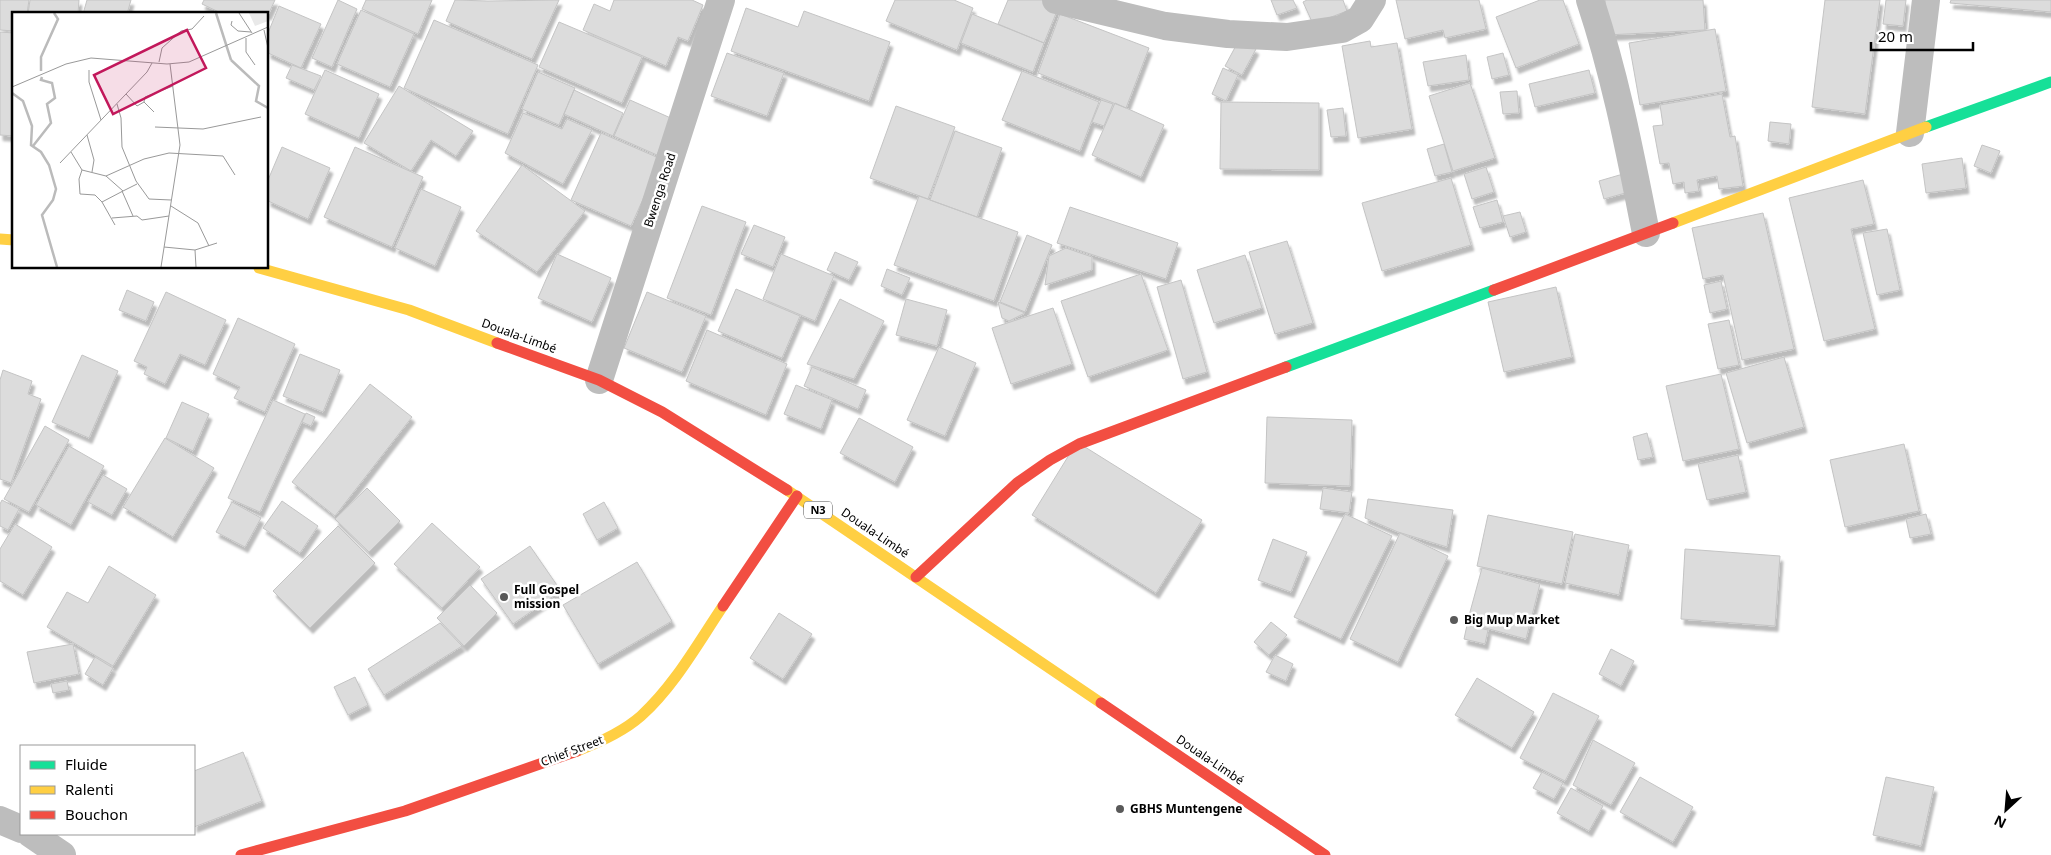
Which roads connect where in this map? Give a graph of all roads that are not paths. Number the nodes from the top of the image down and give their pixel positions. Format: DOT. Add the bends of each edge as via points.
graph roads {
  1 [pos="721,0"];
  2 [pos="1056,0"];
  3 [pos="1372,0"];
  4 [pos="1590,0"];
  5 [pos="1926,0"];
  6 [pos="2051,82"];
  7 [pos="1910,133"];
  8 [pos="1646,233"];
  9 [pos="263,269"];
  10 [pos="599,380"];
  11 [pos="797,496"];
  12 [pos="916,577"];
  13 [pos="0,820"];
  14 [pos="20,829"];
  15 [pos="32,835"];
  16 [pos="62,855"];
  17 [pos="241,855"];
  18 [pos="1325,855"];
  1 -- 10 [label="street, Bwenga Road"];
  2 -- 3 [label="street" via="1165,26 1288,37 1342,29 1360,19"];
  4 -- 8 [label="street" via="1624,119"];
  5 -- 7 [label="street"];
  6 -- 7 [label="main road"];
  7 -- 8 [label="main road"];
  8 -- 12 [label="main road" via="1079,444 1017,483"];
  9 -- 10 [label="main road, Douala-Limbé / N3" via="410,310"];
  10 -- 11 [label="main road, Douala-Limbé / N3" via="662,412"];
  11 -- 12 [label="main road, Douala-Limbé / N3"];
  11 -- 17 [label="main road, Chief Street" via="675,678 640,717 599,743 414,808"];
  12 -- 18 [label="main road, Douala-Limbé / N3"];
  13 -- 14 [label="street"];
  15 -- 16 [label="street"];
}
